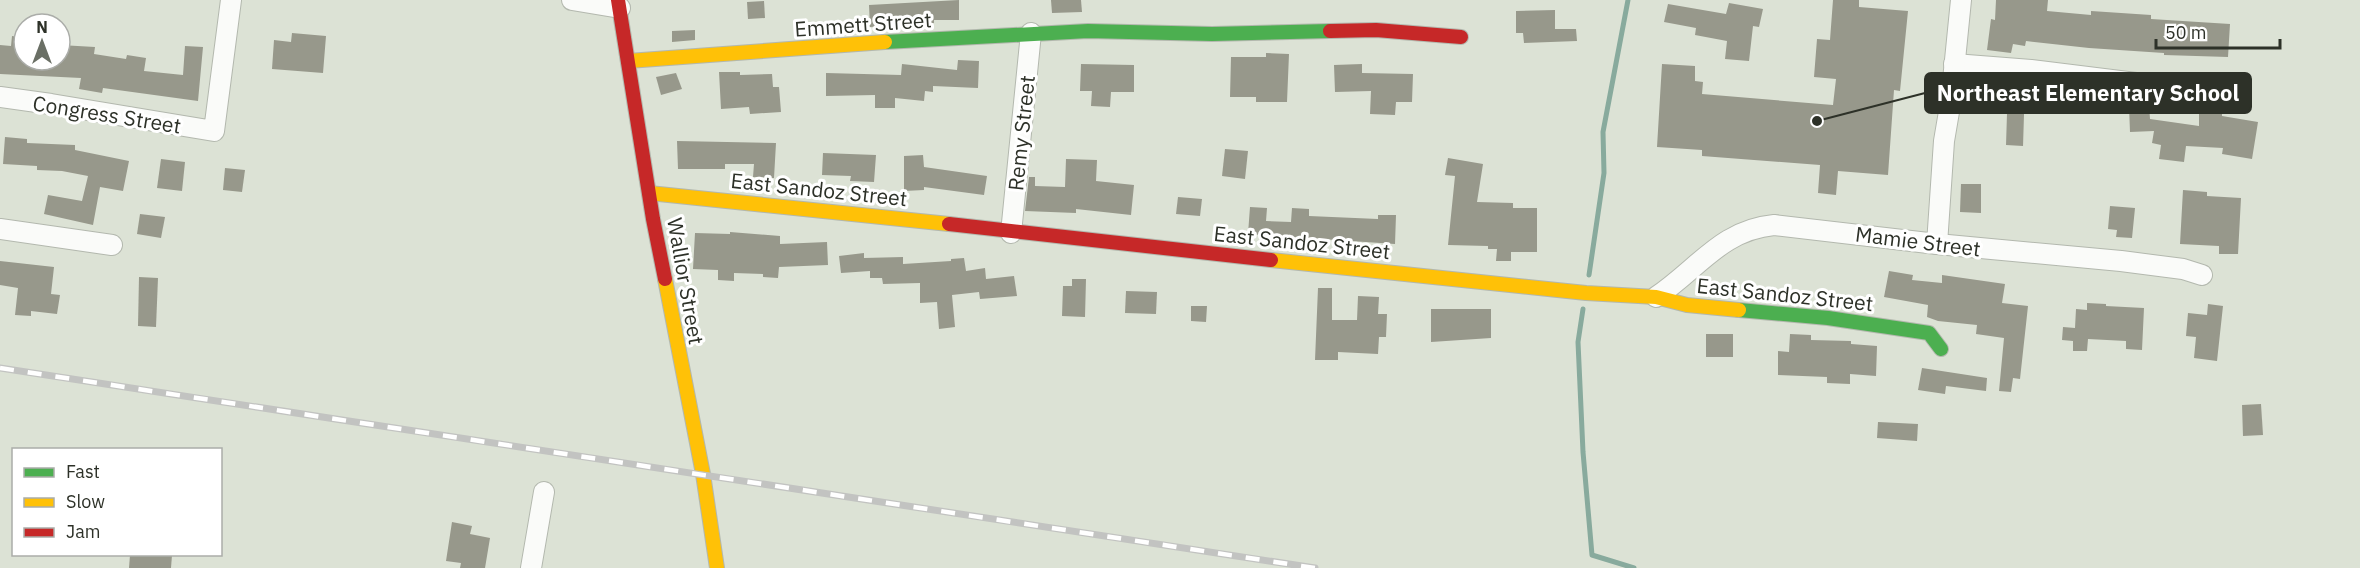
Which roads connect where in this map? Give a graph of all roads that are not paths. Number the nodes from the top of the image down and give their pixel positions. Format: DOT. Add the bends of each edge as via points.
graph roads {
  1 [pos="231,0"];
  2 [pos="572,0"];
  3 [pos="1961,0"];
  4 [pos="619,4"];
  5 [pos="1031,33"];
  6 [pos="1461,37"];
  7 [pos="628,61"];
  8 [pos="1954,64"];
  9 [pos="0,97"];
  10 [pos="2216,99"];
  11 [pos="650,193"];
  12 [pos="0,229"];
  13 [pos="1011,233"];
  14 [pos="1937,244"];
  15 [pos="112,245"];
  16 [pos="2202,275"];
  17 [pos="1656,297"];
  18 [pos="1941,349"];
  19 [pos="544,492"];
  20 [pos="531,568"];
  21 [pos="717,568"];
  1 -- 9 [label="street, Congress Street" via="214,131"];
  2 -- 4 [label="street"];
  3 -- 8 [label="street"];
  4 -- 7 [label="street, Wallior Street"];
  5 -- 6 [label="street, Emmett Street" via="1376,30"];
  5 -- 7 [label="street, Emmett Street"];
  5 -- 13 [label="street, Remy Street"];
  7 -- 11 [label="street, Wallior Street"];
  8 -- 10 [label="street" via="2152,85"];
  8 -- 14 [label="street"];
  11 -- 13 [label="street, East Sandoz Street"];
  11 -- 21 [label="street, Wallior Street"];
  12 -- 15 [label="street"];
  13 -- 17 [label="street, East Sandoz Street"];
  14 -- 16 [label="street, Mamie Street" via="2121,261"];
  14 -- 17 [label="street, Mamie Street" via="1815,228 1754,226 1717,246"];
  17 -- 18 [label="street, East Sandoz Street" via="1687,305 1909,329 1929,333"];
  19 -- 20 [label="street"];
}
